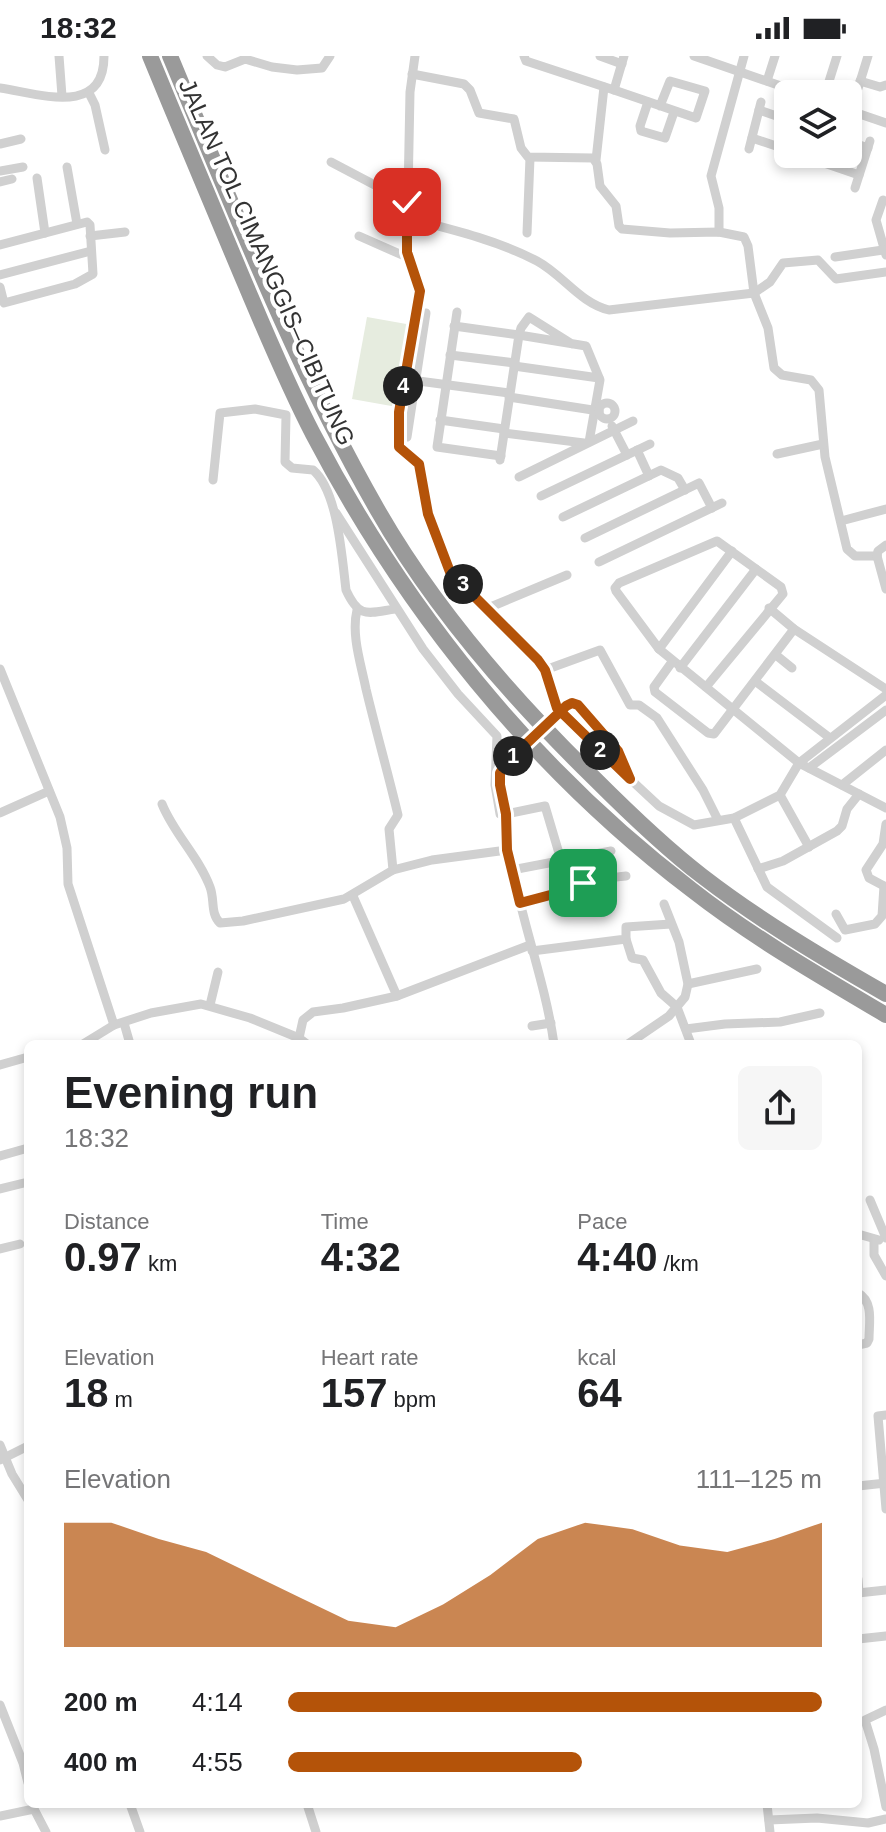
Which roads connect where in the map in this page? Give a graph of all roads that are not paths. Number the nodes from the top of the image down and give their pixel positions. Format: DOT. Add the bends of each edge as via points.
graph roads {
  1 [pos="59,56"];
  2 [pos="104,56"];
  3 [pos="150,56"];
  4 [pos="170,56"];
  5 [pos="207,56"];
  6 [pos="330,56"];
  7 [pos="415,56"];
  8 [pos="524,56"];
  9 [pos="600,56"];
  10 [pos="694,56"];
  11 [pos="744,56"];
  12 [pos="775,56"];
  13 [pos="837,56"];
  14 [pos="868,56"];
  15 [pos="623,60"];
  16 [pos="739,71"];
  17 [pos="412,74"];
  18 [pos="829,80"];
  19 [pos="860,80"];
  20 [pos="767,81"];
  21 [pos="862,82"];
  22 [pos="774,83"];
  23 [pos="886,85"];
  24 [pos="0,88"];
  25 [pos="609,89"];
  26 [pos="705,91"];
  27 [pos="89,93"];
  28 [pos="716,94"];
  29 [pos="62,96"];
  30 [pos="648,102"];
  31 [pos="660,106"];
  32 [pos="674,112"];
  33 [pos="774,113"];
  34 [pos="862,115"];
  35 [pos="886,123"];
  36 [pos="752,138"];
  37 [pos="21,139"];
  38 [pos="0,144"];
  39 [pos="862,144"];
  40 [pos="774,145"];
  41 [pos="749,149"];
  42 [pos="105,150"];
  43 [pos="530,158"];
  44 [pos="596,160"];
  45 [pos="331,162"];
  46 [pos="862,166"];
  47 [pos="23,167"];
  48 [pos="67,167"];
  49 [pos="839,168"];
  50 [pos="861,168"];
  51 [pos="0,171"];
  52 [pos="859,175"];
  53 [pos="37,178"];
  54 [pos="12,179"];
  55 [pos="0,182"];
  56 [pos="855,188"];
  57 [pos="885,197"];
  58 [pos="407,202"];
  59 [pos="407,218"];
  60 [pos="77,224"];
  61 [pos="125,232"];
  62 [pos="719,232"];
  63 [pos="45,233"];
  64 [pos="527,233"];
  65 [pos="90,236"];
  66 [pos="359,236"];
  67 [pos="0,245"];
  68 [pos="91,251"];
  69 [pos="884,252"];
  70 [pos="835,257"];
  71 [pos="409,258"];
  72 [pos="886,272"];
  73 [pos="0,275"];
  74 [pos="0,287"];
  75 [pos="754,293"];
  76 [pos="457,312"];
  77 [pos="426,313"];
  78 [pos="454,326"];
  79 [pos="519,335"];
  80 [pos="572,344"];
  81 [pos="450,355"];
  82 [pos="514,365"];
  83 [pos="599,378"];
  84 [pos="409,380"];
  85 [pos="445,384"];
  86 [pos="509,395"];
  87 [pos="596,411"];
  88 [pos="440,420"];
  89 [pos="633,421"];
  90 [pos="614,430"];
  91 [pos="504,431"];
  92 [pos="407,437"];
  93 [pos="587,443"];
  94 [pos="650,444"];
  95 [pos="823,444"];
  96 [pos="637,450"];
  97 [pos="777,454"];
  98 [pos="627,455"];
  99 [pos="649,476"];
  100 [pos="519,477"];
  101 [pos="213,480"];
  102 [pos="685,490"];
  103 [pos="541,496"];
  104 [pos="722,503"];
  105 [pos="712,508"];
  106 [pos="886,509"];
  107 [pos="336,513"];
  108 [pos="563,517"];
  109 [pos="841,521"];
  110 [pos="585,538"];
  111 [pos="886,545"];
  112 [pos="732,551"];
  113 [pos="877,556"];
  114 [pos="599,562"];
  115 [pos="756,569"];
  116 [pos="567,575"];
  117 [pos="886,589"];
  118 [pos="488,608"];
  119 [pos="769,608"];
  120 [pos="395,609"];
  121 [pos="357,610"];
  122 [pos="794,629"];
  123 [pos="659,649"];
  124 [pos="776,655"];
  125 [pos="676,665"];
  126 [pos="792,668"];
  127 [pos="0,669"];
  128 [pos="545,670"];
  129 [pos="755,681"];
  130 [pos="706,687"];
  131 [pos="886,692"];
  132 [pos="732,710"];
  133 [pos="886,710"];
  134 [pos="830,738"];
  135 [pos="886,750"];
  136 [pos="799,763"];
  137 [pos="809,768"];
  138 [pos="630,779"];
  139 [pos="842,785"];
  140 [pos="49,791"];
  141 [pos="859,794"];
  142 [pos="886,794"];
  143 [pos="780,795"];
  144 [pos="876,802"];
  145 [pos="162,804"];
  146 [pos="886,808"];
  147 [pos="0,813"];
  148 [pos="506,814"];
  149 [pos="734,818"];
  150 [pos="718,820"];
  151 [pos="886,824"];
  152 [pos="884,845"];
  153 [pos="809,847"];
  154 [pos="507,850"];
  155 [pos="611,851"];
  156 [pos="561,860"];
  157 [pos="758,869"];
  158 [pos="393,870"];
  159 [pos="512,870"];
  160 [pos="626,876"];
  161 [pos="885,887"];
  162 [pos="353,896"];
  163 [pos="520,903"];
  164 [pos="664,904"];
  165 [pos="836,914"];
  166 [pos="671,924"];
  167 [pos="837,938"];
  168 [pos="626,939"];
  169 [pos="531,948"];
  170 [pos="757,969"];
  171 [pos="218,972"];
  172 [pos="688,984"];
  173 [pos="886,994"];
  174 [pos="397,996"];
  175 [pos="210,1005"];
  176 [pos="677,1007"];
  177 [pos="820,1013"];
  178 [pos="886,1015"];
  179 [pos="551,1023"];
  180 [pos="119,1024"];
  181 [pos="532,1026"];
  182 [pos="686,1029"];
  183 [pos="90,1040"];
  184 [pos="128,1040"];
  185 [pos="300,1040"];
  186 [pos="303,1040"];
  187 [pos="553,1040"];
  188 [pos="634,1040"];
  189 [pos="690,1040"];
  190 [pos="24,1058"];
  191 [pos="0,1065"];
  192 [pos="24,1149"];
  193 [pos="0,1156"];
  194 [pos="24,1183"];
  195 [pos="0,1189"];
  196 [pos="870,1200"];
  197 [pos="862,1236"];
  198 [pos="886,1239"];
  199 [pos="874,1240"];
  200 [pos="20,1244"];
  201 [pos="0,1249"];
  202 [pos="886,1276"];
  203 [pos="862,1296"];
  204 [pos="862,1344"];
  205 [pos="886,1415"];
  206 [pos="0,1445"];
  207 [pos="24,1448"];
  208 [pos="2,1458"];
  209 [pos="885,1483"];
  210 [pos="862,1486"];
  211 [pos="24,1494"];
  212 [pos="886,1509"];
  213 [pos="886,1590"];
  214 [pos="862,1593"];
  215 [pos="886,1636"];
  216 [pos="862,1639"];
  217 [pos="0,1705"];
  218 [pos="886,1710"];
  219 [pos="886,1748"];
  220 [pos="874,1749"];
  221 [pos="24,1767"];
  222 [pos="886,1807"];
  223 [pos="26,1808"];
  224 [pos="34,1808"];
  225 [pos="131,1808"];
  226 [pos="308,1808"];
  227 [pos="768,1808"];
  228 [pos="0,1816"];
  229 [pos="886,1819"];
  230 [pos="769,1820"];
  231 [pos="46,1832"];
  232 [pos="140,1832"];
  233 [pos="316,1832"];
  234 [pos="770,1832"];
  1 -- 29 [label="street"];
  2 -- 27 [label="street" via="101,79"];
  3 -- 178 [label="highway, JALAN TOL CIMANGGIS–CIBITUNG" via="312,432 361,521 464,668 540,753 692,891"];
  4 -- 173 [label="highway, JALAN TOL CIMANGGIS–CIBITUNG" via="329,421 379,512 476,652 551,736 702,876"];
  5 -- 6 [label="street" via="225,67 251,59 314,71"];
  7 -- 17 [label="street"];
  8 -- 25 [label="street"];
  9 -- 15 [label="street"];
  10 -- 16 [label="street"];
  11 -- 16 [label="street"];
  12 -- 20 [label="street"];
  13 -- 18 [label="street"];
  14 -- 19 [label="street"];
  15 -- 25 [label="street"];
  16 -- 20 [label="street"];
  16 -- 62 [label="street" via="711,176"];
  17 -- 43 [label="street" via="464,84 479,113 514,119 521,148"];
  17 -- 58 [label="street"];
  20 -- 22 [label="street"];
  21 -- 23 [label="street"];
  24 -- 29 [label="street"];
  25 -- 30 [label="street"];
  25 -- 44 [label="street"];
  26 -- 28 [label="street"];
  26 -- 31 [label="street" via="670,81"];
  26 -- 32 [label="street" via="696,118"];
  27 -- 29 [label="street"];
  27 -- 42 [label="street"];
  30 -- 31 [label="street"];
  30 -- 32 [label="street" via="641,131 665,138"];
  31 -- 32 [label="street"];
  33 -- 36 [label="street" via="760,106"];
  34 -- 35 [label="street"];
  36 -- 40 [label="street"];
  36 -- 41 [label="street"];
  37 -- 38 [label="street"];
  39 -- 46 [label="street" via="869,145"];
  43 -- 44 [label="street"];
  43 -- 64 [label="street"];
  44 -- 62 [label="street" via="600,186 614,201 622,229"];
  45 -- 58 [label="street"];
  47 -- 51 [label="street"];
  48 -- 60 [label="street"];
  49 -- 52 [label="street"];
  50 -- 52 [label="street"];
  52 -- 56 [label="street"];
  53 -- 63 [label="street"];
  54 -- 55 [label="street"];
  57 -- 69 [label="street" via="876,220"];
  58 -- 59 [label="street"];
  59 -- 71 [label="street"];
  59 -- 75 [label="street" via="530,257 594,305 609,310"];
  60 -- 63 [label="street"];
  60 -- 65 [label="street" via="87,222"];
  61 -- 65 [label="street"];
  62 -- 75 [label="street" via="741,235 747,242"];
  63 -- 67 [label="street"];
  65 -- 68 [label="street"];
  66 -- 71 [label="street"];
  68 -- 73 [label="street"];
  68 -- 74 [label="street" via="93,274 75,284 4,303"];
  69 -- 70 [label="street"];
  71 -- 84 [label="street" via="420,291"];
  72 -- 75 [label="street" via="836,279 818,260 783,263"];
  75 -- 95 [label="street" via="766,319 776,371 811,380 819,390"];
  76 -- 78 [label="street"];
  77 -- 84 [label="street"];
  78 -- 79 [label="street"];
  78 -- 81 [label="street"];
  79 -- 80 [label="street"];
  79 -- 80 [label="street" via="529,317"];
  79 -- 82 [label="street"];
  80 -- 83 [label="street" via="586,346"];
  81 -- 82 [label="street"];
  81 -- 85 [label="street"];
  82 -- 83 [label="street"];
  82 -- 86 [label="street"];
  83 -- 87 [label="street"];
  84 -- 85 [label="street"];
  84 -- 92 [label="street"];
  84 -- 118 [label="street" via="397,430 400,448 421,469 428,514 450,572"];
  85 -- 86 [label="street"];
  85 -- 88 [label="street"];
  86 -- 87 [label="street"];
  86 -- 91 [label="street"];
  87 -- 90 [label="street"];
  87 -- 93 [label="street"];
  88 -- 91 [label="street"];
  88 -- 91 [label="street" via="437,447 501,458"];
  89 -- 90 [label="street"];
  90 -- 93 [label="street"];
  90 -- 98 [label="street"];
  91 -- 93 [label="street"];
  93 -- 100 [label="street"];
  94 -- 96 [label="street"];
  95 -- 97 [label="street"];
  95 -- 109 [label="street"];
  96 -- 98 [label="street"];
  96 -- 99 [label="street"];
  98 -- 103 [label="street"];
  99 -- 102 [label="street" via="661,470 678,478"];
  99 -- 108 [label="street"];
  101 -- 107 [label="street" via="220,413 269,410 286,415 286,466 317,473"];
  102 -- 105 [label="street" via="699,483"];
  102 -- 110 [label="street"];
  104 -- 105 [label="street"];
  105 -- 114 [label="street"];
  106 -- 109 [label="street"];
  107 -- 120 [label="street"];
  107 -- 121 [label="street" via="346,590"];
  109 -- 113 [label="street" via="851,555"];
  111 -- 113 [label="street"];
  112 -- 115 [label="street"];
  112 -- 123 [label="street"];
  112 -- 123 [label="street" via="717,536 615,588"];
  113 -- 117 [label="street"];
  115 -- 119 [label="street" via="783,589"];
  115 -- 125 [label="street"];
  116 -- 118 [label="street"];
  118 -- 128 [label="street"];
  119 -- 122 [label="street"];
  119 -- 130 [label="street"];
  120 -- 121 [label="street" via="364,614"];
  120 -- 148 [label="street" via="458,694 497,736 495,785 500,814"];
  121 -- 158 [label="street" via="363,673 398,815 389,829"];
  122 -- 124 [label="street"];
  122 -- 131 [label="street"];
  123 -- 125 [label="street"];
  124 -- 126 [label="street"];
  124 -- 129 [label="street"];
  125 -- 130 [label="street"];
  125 -- 132 [label="street" via="654,687 658,695 711,735"];
  127 -- 140 [label="street"];
  128 -- 138 [label="street" via="557,708"];
  128 -- 150 [label="street" via="600,650 630,705 657,718"];
  129 -- 132 [label="street"];
  129 -- 134 [label="street"];
  130 -- 132 [label="street"];
  131 -- 134 [label="street"];
  132 -- 136 [label="street"];
  133 -- 137 [label="street"];
  134 -- 136 [label="street"];
  135 -- 139 [label="street"];
  136 -- 137 [label="street"];
  136 -- 143 [label="street"];
  137 -- 139 [label="street"];
  138 -- 148 [label="street, bridge" via="618,751 572,703 500,773"];
  138 -- 150 [label="street" via="685,821 694,825"];
  139 -- 141 [label="street"];
  140 -- 147 [label="street"];
  140 -- 180 [label="street" via="64,831 69,891"];
  141 -- 144 [label="street"];
  141 -- 153 [label="street" via="842,826"];
  142 -- 144 [label="street"];
  143 -- 149 [label="street"];
  143 -- 153 [label="street"];
  144 -- 146 [label="street"];
  145 -- 162 [label="street" via="211,888 220,923"];
  148 -- 154 [label="street"];
  148 -- 156 [label="street" via="545,806"];
  149 -- 150 [label="street"];
  149 -- 157 [label="street"];
  151 -- 152 [label="street"];
  152 -- 161 [label="street" via="866,870"];
  153 -- 157 [label="street"];
  154 -- 158 [label="street"];
  154 -- 159 [label="street"];
  155 -- 156 [label="street"];
  156 -- 159 [label="street"];
  157 -- 167 [label="street" via="767,887"];
  158 -- 162 [label="street"];
  159 -- 163 [label="street"];
  160 -- 163 [label="street" via="601,878"];
  161 -- 165 [label="street" via="882,916 875,924 845,930"];
  162 -- 174 [label="street"];
  163 -- 169 [label="street"];
  164 -- 166 [label="street"];
  166 -- 168 [label="street" via="626,927"];
  166 -- 172 [label="street"];
  168 -- 169 [label="street"];
  168 -- 176 [label="street" via="632,958 643,960 661,993"];
  169 -- 174 [label="street"];
  169 -- 179 [label="street"];
  170 -- 172 [label="street"];
  171 -- 175 [label="street"];
  172 -- 176 [label="street"];
  174 -- 186 [label="street" via="313,1012 303,1020"];
  175 -- 180 [label="street" via="180,1006"];
  175 -- 185 [label="street"];
  176 -- 182 [label="street"];
  176 -- 188 [label="street"];
  177 -- 182 [label="street" via="780,1022"];
  179 -- 181 [label="street"];
  179 -- 187 [label="street"];
  180 -- 183 [label="street"];
  180 -- 184 [label="street"];
  182 -- 189 [label="street"];
  190 -- 191 [label="street"];
  192 -- 193 [label="street"];
  194 -- 195 [label="street"];
  196 -- 198 [label="street"];
  197 -- 199 [label="street"];
  198 -- 199 [label="street"];
  199 -- 202 [label="street" via="874,1255"];
  200 -- 201 [label="street"];
  203 -- 204 [label="street" via="869,1306 869,1339"];
  205 -- 209 [label="street" via="878,1416"];
  206 -- 208 [label="street"];
  207 -- 208 [label="street"];
  208 -- 211 [label="street"];
  209 -- 210 [label="street"];
  209 -- 212 [label="street"];
  213 -- 214 [label="street"];
  215 -- 216 [label="street"];
  217 -- 221 [label="street"];
  218 -- 220 [label="street" via="865,1717"];
  219 -- 220 [label="street"];
  220 -- 222 [label="street"];
  223 -- 228 [label="street"];
  224 -- 231 [label="street"];
  225 -- 232 [label="street"];
  226 -- 233 [label="street"];
  227 -- 230 [label="street"];
  229 -- 230 [label="street"];
  230 -- 234 [label="street"];
}
